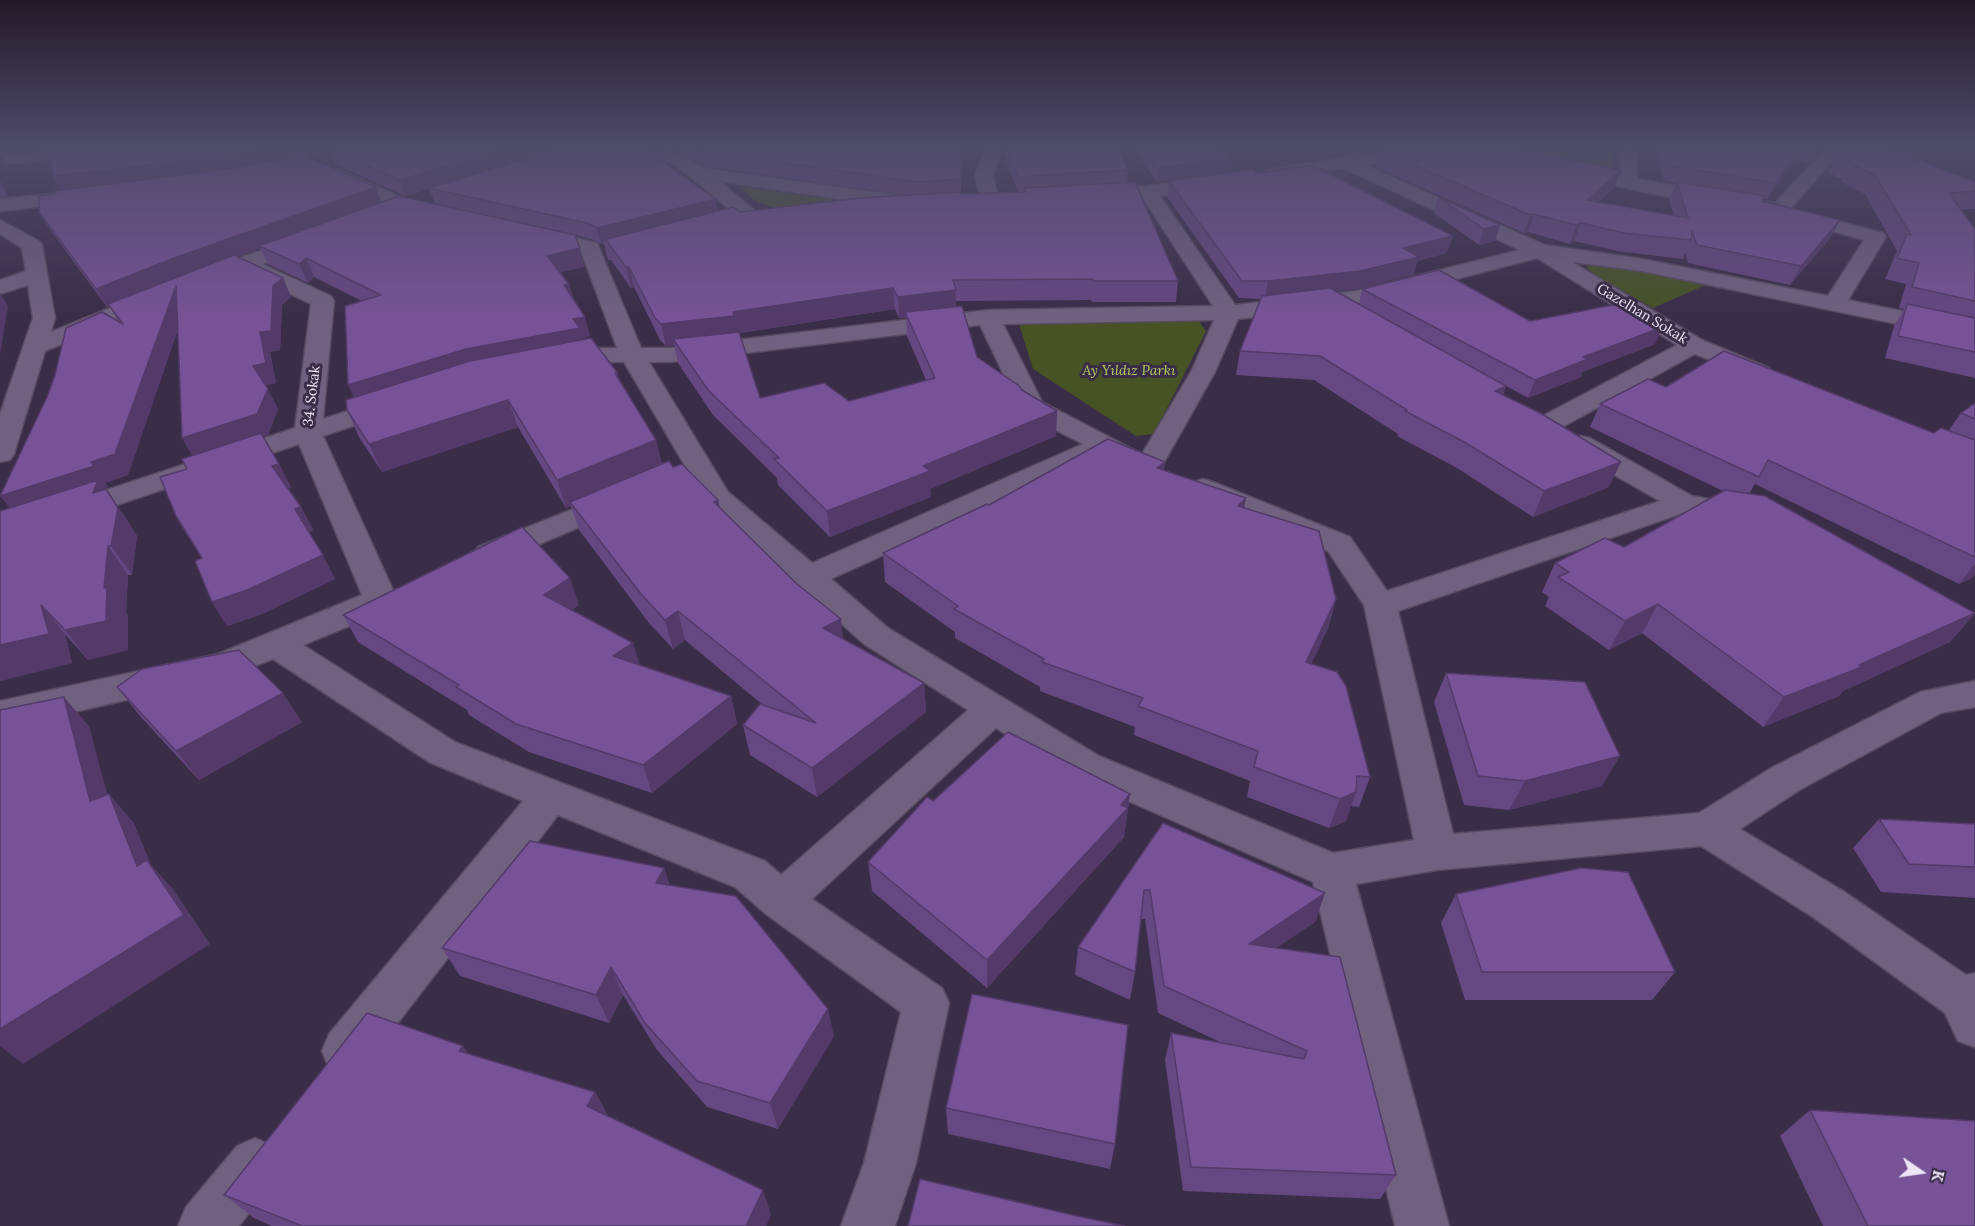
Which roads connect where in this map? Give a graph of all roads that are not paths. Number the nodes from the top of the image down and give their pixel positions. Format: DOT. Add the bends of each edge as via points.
graph roads {
  1 [pos="18,203"];
  2 [pos="386,203"];
  3 [pos="411,203"];
  4 [pos="734,203"];
  5 [pos="905,203"];
  6 [pos="1156,203"];
  7 [pos="1433,203"];
  8 [pos="1742,203"];
  9 [pos="1785,203"];
  10 [pos="0,205"];
  11 [pos="393,209"];
  12 [pos="1779,210"];
  13 [pos="830,211"];
  14 [pos="771,214"];
  15 [pos="748,215"];
  16 [pos="462,218"];
  17 [pos="726,221"];
  18 [pos="0,226"];
  19 [pos="509,229"];
  20 [pos="329,232"];
  21 [pos="1540,251"];
  22 [pos="244,264"];
  23 [pos="38,274"];
  24 [pos="0,287"];
  25 [pos="1328,301"];
  26 [pos="1834,304"];
  27 [pos="1229,313"];
  28 [pos="988,317"];
  29 [pos="1364,322"];
  30 [pos="1975,333"];
  31 [pos="1694,345"];
  32 [pos="34,347"];
  33 [pos="632,355"];
  34 [pos="531,367"];
  35 [pos="1779,380"];
  36 [pos="419,396"];
  37 [pos="308,433"];
  38 [pos="1104,445"];
  39 [pos="0,454"];
  40 [pos="1168,475"];
  41 [pos="643,489"];
  42 [pos="1684,503"];
  43 [pos="1767,518"];
  44 [pos="0,535"];
  45 [pos="457,567"];
  46 [pos="808,577"];
  47 [pos="414,586"];
  48 [pos="381,600"];
  49 [pos="1380,605"];
  50 [pos="276,644"];
  51 [pos="1975,694"];
  52 [pos="993,709"];
  53 [pos="0,715"];
  54 [pos="551,795"];
  55 [pos="1707,829"];
  56 [pos="1437,853"];
  57 [pos="1331,871"];
  58 [pos="780,901"];
  59 [pos="1970,1006"];
  60 [pos="323,1079"];
  61 [pos="279,1134"];
  62 [pos="205,1226"];
  63 [pos="868,1226"];
  64 [pos="1422,1226"];
  1 -- 10 [label="street"];
  2 -- 11 [label="street"];
  3 -- 11 [label="street"];
  4 -- 15 [label="street"];
  5 -- 13 [label="street" via="924,206"];
  6 -- 27 [label="street"];
  7 -- 21 [label="street, Gazelhan Sokak"];
  8 -- 12 [label="street"];
  9 -- 12 [label="street"];
  11 -- 16 [label="street"];
  12 -- 26 [label="street" via="1876,237"];
  14 -- 15 [label="street"];
  15 -- 17 [label="street"];
  18 -- 23 [label="street" via="32,245"];
  19 -- 33 [label="street" via="604,253"];
  20 -- 22 [label="street"];
  21 -- 25 [label="street"];
  21 -- 26 [label="street" via="1653,267"];
  21 -- 31 [label="street, Gazelhan Sokak"];
  22 -- 32 [label="street"];
  22 -- 37 [label="street, 34. Sokak" via="324,301"];
  23 -- 24 [label="street"];
  23 -- 32 [label="street" via="44,318"];
  25 -- 27 [label="street"];
  25 -- 29 [label="street"];
  26 -- 30 [label="street"];
  27 -- 28 [label="street"];
  27 -- 40 [label="street" via="1203,372"];
  28 -- 33 [label="street" via="670,355"];
  28 -- 38 [label="street" via="1031,407"];
  31 -- 35 [label="street, Gazelhan Sokak"];
  31 -- 42 [label="street" via="1536,419"];
  32 -- 39 [label="street"];
  33 -- 34 [label="street" via="598,355"];
  33 -- 46 [label="street" via="687,471"];
  36 -- 37 [label="street"];
  37 -- 44 [label="street"];
  37 -- 48 [label="street, 34. Sokak"];
  38 -- 40 [label="street"];
  38 -- 46 [label="street"];
  40 -- 49 [label="street" via="1339,544"];
  41 -- 45 [label="street"];
  42 -- 43 [label="street"];
  42 -- 49 [label="street"];
  46 -- 52 [label="street" via="876,636"];
  47 -- 48 [label="street"];
  48 -- 50 [label="street"];
  49 -- 56 [label="street"];
  50 -- 53 [label="street" via="226,665"];
  50 -- 54 [label="street" via="442,752"];
  51 -- 55 [label="street" via="1933,701 1787,778"];
  52 -- 57 [label="street" via="1085,766"];
  52 -- 58 [label="street"];
  54 -- 58 [label="street" via="750,874"];
  54 -- 60 [label="street"];
  55 -- 56 [label="street"];
  55 -- 59 [label="street" via="1828,904"];
  56 -- 57 [label="street"];
  57 -- 64 [label="street"];
  58 -- 63 [label="street" via="926,1003 890,1163"];
  61 -- 62 [label="street"];
}
